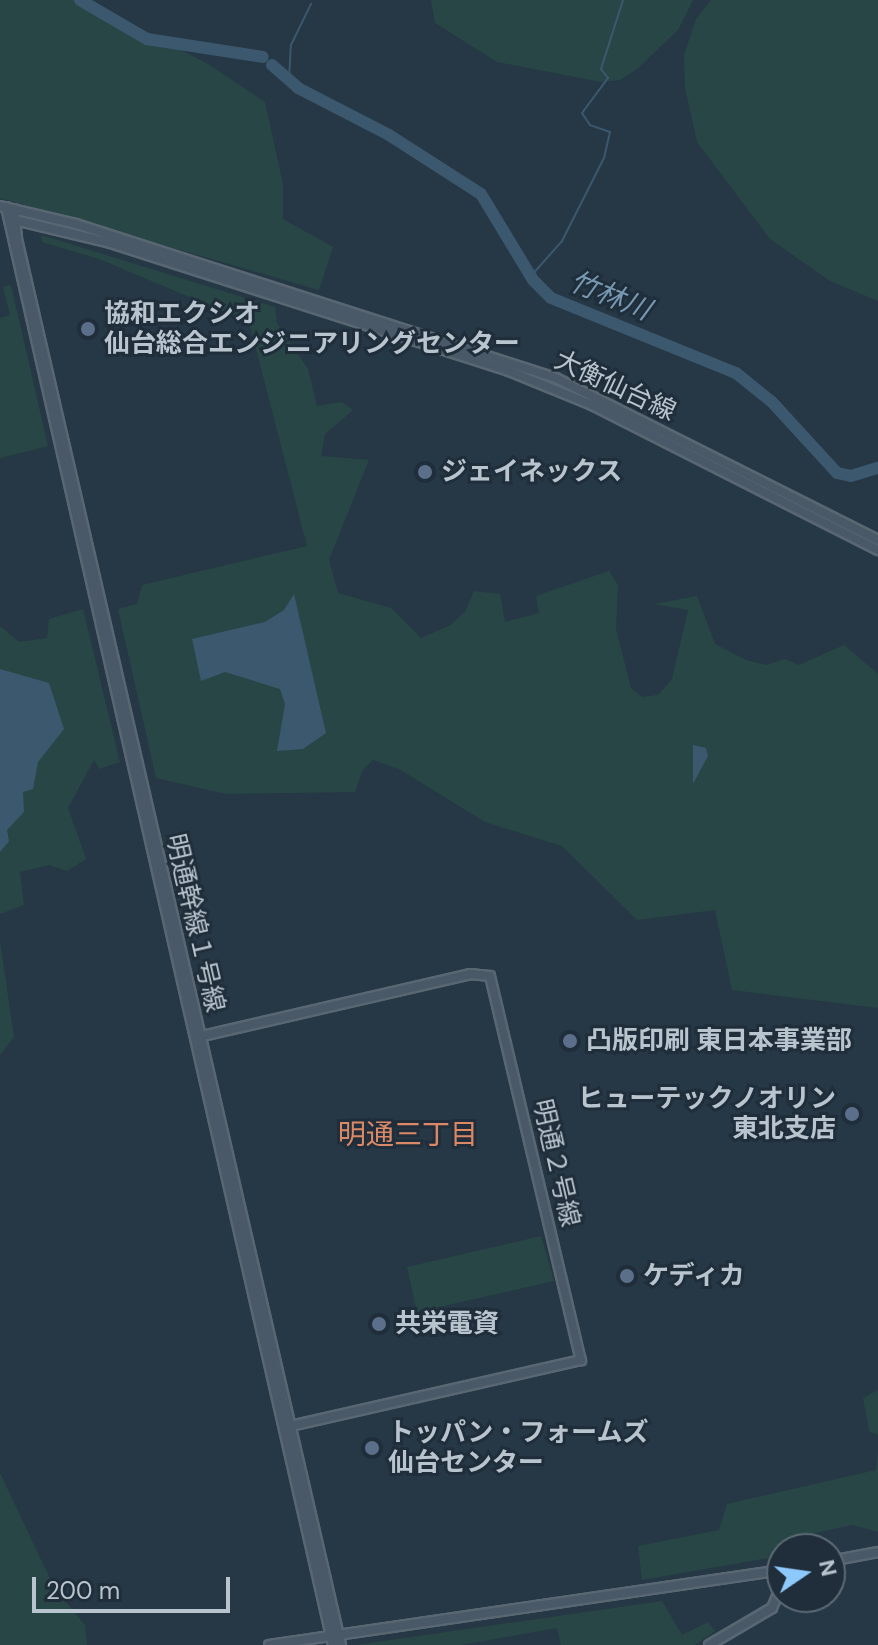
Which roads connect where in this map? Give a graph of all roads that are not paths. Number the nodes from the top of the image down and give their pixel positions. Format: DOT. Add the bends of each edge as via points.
graph roads {
  1 [pos="7,207"];
  2 [pos="6,218"];
  3 [pos="878,540"];
  4 [pos="878,550"];
  5 [pos="197,1038"];
  6 [pos="286,1427"];
  7 [pos="878,1552"];
  8 [pos="846,1558"];
  9 [pos="766,1572"];
  10 [pos="766,1612"];
  11 [pos="335,1634"];
  12 [pos="269,1645"];
  13 [pos="333,1645"];
  14 [pos="341,1645"];
  15 [pos="709,1645"];
  1 -- 2 [label="street, 明通幹線１号線"];
  1 -- 3 [label="street, 大衡仙台線" via="556,378"];
  2 -- 4 [label="street, 大衡仙台線" via="110,243 509,371 592,405"];
  2 -- 5 [label="street, 明通幹線１号線"];
  5 -- 6 [label="street, 明通幹線１号線"];
  5 -- 6 [label="street, 明通２号線" via="470,974 490,976 581,1360"];
  6 -- 11 [label="street, 明通幹線１号線"];
  7 -- 8 [label="street"];
  9 -- 11 [label="street"];
  10 -- 15 [label="street"];
  11 -- 12 [label="street"];
  11 -- 13 [label="street"];
  11 -- 14 [label="street"];
}
